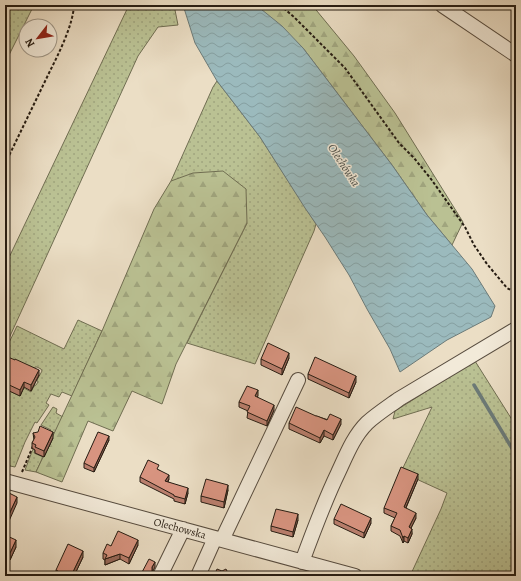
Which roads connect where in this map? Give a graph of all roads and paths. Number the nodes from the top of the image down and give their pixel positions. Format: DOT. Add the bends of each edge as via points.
graph roads {
  1 [pos="74,5"];
  2 [pos="280,5"];
  3 [pos="442,5"];
  4 [pos="516,55"];
  5 [pos="5,164"];
  6 [pos="516,293"];
  7 [pos="516,329"];
  8 [pos="298,380"];
  9 [pos="34,443"];
  10 [pos="11,483"];
  11 [pos="183,529"];
  12 [pos="218,539"];
  13 [pos="302,562"];
  14 [pos="160,576"];
  15 [pos="198,576"];
  16 [pos="351,576"];
  1 -- 5 [label="path" via="61,48"];
  2 -- 6 [label="path" via="346,68 399,143 431,179 487,264 507,288"];
  3 -- 4 [label="street"];
  7 -- 13 [label="street" via="399,399 367,423 348,449 324,502"];
  8 -- 12 [label="street"];
  9 -- 10 [label="path"];
  10 -- 11 [label="street, Olechowska"];
  11 -- 12 [label="street, Olechowska"];
  11 -- 14 [label="street"];
  12 -- 13 [label="street, Olechowska"];
  12 -- 15 [label="street"];
  13 -- 16 [label="street, Olechowska"];
}
